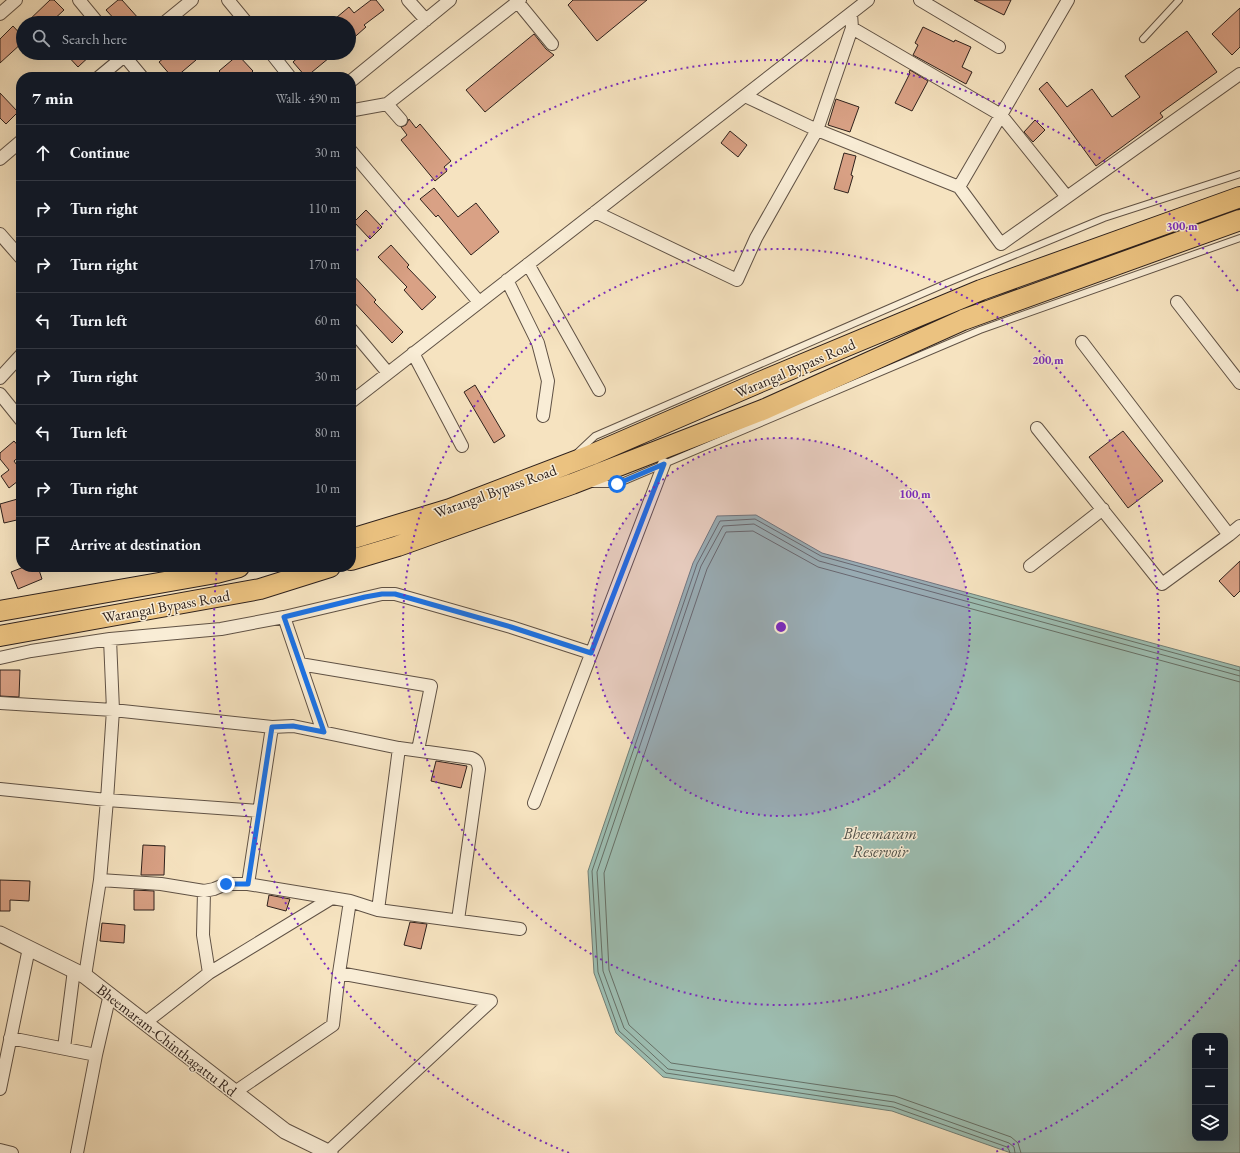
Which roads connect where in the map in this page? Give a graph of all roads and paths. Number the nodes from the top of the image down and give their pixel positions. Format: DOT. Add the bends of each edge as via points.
graph roads {
  1 [pos="16,0"];
  2 [pos="79,0"];
  3 [pos="192,0"];
  4 [pos="228,0"];
  5 [pos="408,0"];
  6 [pos="450,0"];
  7 [pos="518,0"];
  8 [pos="868,0"];
  9 [pos="920,0"];
  10 [pos="1068,0"];
  11 [pos="1179,0"];
  12 [pos="0,14"];
  13 [pos="851,14"];
  14 [pos="92,16"];
  15 [pos="173,16"];
  16 [pos="241,16"];
  17 [pos="426,20"];
  18 [pos="852,28"];
  19 [pos="1143,39"];
  20 [pos="552,44"];
  21 [pos="999,47"];
  22 [pos="118,60"];
  23 [pos="129,60"];
  24 [pos="277,60"];
  25 [pos="105,72"];
  26 [pos="138,72"];
  27 [pos="286,72"];
  28 [pos="1240,74"];
  29 [pos="356,77"];
  30 [pos="745,96"];
  31 [pos="387,104"];
  32 [pos="356,110"];
  33 [pos="1001,115"];
  34 [pos="401,120"];
  35 [pos="817,130"];
  36 [pos="16,145"];
  37 [pos="356,157"];
  38 [pos="0,159"];
  39 [pos="1240,174"];
  40 [pos="959,187"];
  41 [pos="1067,197"];
  42 [pos="1240,197"];
  43 [pos="596,212"];
  44 [pos="1240,220"];
  45 [pos="0,234"];
  46 [pos="1240,238"];
  47 [pos="16,252"];
  48 [pos="528,264"];
  49 [pos="507,280"];
  50 [pos="479,302"];
  51 [pos="1177,302"];
  52 [pos="356,335"];
  53 [pos="1082,342"];
  54 [pos="413,354"];
  55 [pos="16,360"];
  56 [pos="388,373"];
  57 [pos="0,378"];
  58 [pos="1240,382"];
  59 [pos="598,390"];
  60 [pos="0,394"];
  61 [pos="356,398"];
  62 [pos="16,414"];
  63 [pos="543,416"];
  64 [pos="1037,428"];
  65 [pos="462,446"];
  66 [pos="664,464"];
  67 [pos="563,466"];
  68 [pos="572,484"];
  69 [pos="1102,509"];
  70 [pos="1240,526"];
  71 [pos="1229,535"];
  72 [pos="356,537"];
  73 [pos="356,558"];
  74 [pos="1030,566"];
  75 [pos="216,572"];
  76 [pos="314,572"];
  77 [pos="0,611"];
  78 [pos="284,617"];
  79 [pos="0,636"];
  80 [pos="110,639"];
  81 [pos="591,653"];
  82 [pos="0,658"];
  83 [pos="300,664"];
  84 [pos="0,703"];
  85 [pos="113,710"];
  86 [pos="272,727"];
  87 [pos="324,732"];
  88 [pos="399,748"];
  89 [pos="418,750"];
  90 [pos="0,790"];
  91 [pos="107,800"];
  92 [pos="534,803"];
  93 [pos="259,811"];
  94 [pos="100,880"];
  95 [pos="248,884"];
  96 [pos="204,891"];
  97 [pos="332,898"];
  98 [pos="350,901"];
  99 [pos="378,910"];
  100 [pos="458,920"];
  101 [pos="520,929"];
  102 [pos="0,934"];
  103 [pos="29,948"];
  104 [pos="80,973"];
  105 [pos="208,973"];
  106 [pos="339,973"];
  107 [pos="110,994"];
  108 [pos="146,1022"];
  109 [pos="10,1038"];
  110 [pos="64,1048"];
  111 [pos="96,1055"];
  112 [pos="0,1089"];
  113 [pos="234,1092"];
  114 [pos="0,1150"];
  115 [pos="12,1153"];
  116 [pos="77,1153"];
  117 [pos="329,1153"];
  1 -- 12 [label="street"];
  2 -- 14 [label="street"];
  3 -- 15 [label="street"];
  4 -- 16 [label="street"];
  5 -- 17 [label="street"];
  6 -- 17 [label="street"];
  7 -- 20 [label="street"];
  7 -- 31 [label="street"];
  8 -- 13 [label="street"];
  9 -- 21 [label="street"];
  10 -- 33 [label="street"];
  11 -- 19 [label="lane"];
  13 -- 18 [label="street"];
  13 -- 30 [label="street"];
  17 -- 29 [label="street"];
  18 -- 33 [label="street"];
  18 -- 35 [label="street"];
  22 -- 25 [label="street"];
  23 -- 26 [label="street"];
  24 -- 27 [label="street"];
  28 -- 41 [label="street"];
  30 -- 35 [label="street"];
  30 -- 43 [label="street"];
  31 -- 32 [label="street"];
  31 -- 34 [label="street"];
  33 -- 40 [label="street"];
  33 -- 41 [label="street"];
  35 -- 40 [label="street"];
  35 -- 43 [label="street" via="756,238 737,280"];
  36 -- 38 [label="street"];
  37 -- 50 [label="street"];
  39 -- 67 [label="lane" via="1104,218 947,283 595,436"];
  40 -- 41 [label="street" via="1002,244"];
  42 -- 67 [label="highway, Warangal Bypass Road" via="981,290"];
  43 -- 48 [label="street"];
  44 -- 68 [label="highway, Warangal Bypass Road" via="963,320 765,409"];
  45 -- 47 [label="street"];
  46 -- 66 [label="lane" via="980,330"];
  48 -- 49 [label="street"];
  48 -- 59 [label="street"];
  49 -- 50 [label="street"];
  49 -- 63 [label="street" via="538,343 548,381"];
  50 -- 54 [label="street"];
  51 -- 58 [label="street"];
  52 -- 56 [label="street"];
  53 -- 71 [label="street"];
  54 -- 56 [label="street"];
  54 -- 65 [label="street"];
  55 -- 57 [label="street"];
  56 -- 61 [label="street"];
  60 -- 62 [label="street"];
  64 -- 69 [label="street"];
  66 -- 68 [label="lane" via="617,484"];
  66 -- 81 [label="street"];
  67 -- 72 [label="highway, Warangal Bypass Road" via="450,509"];
  68 -- 73 [label="highway, Warangal Bypass Road"];
  69 -- 71 [label="street" via="1162,584"];
  69 -- 74 [label="street"];
  70 -- 71 [label="street"];
  75 -- 77 [label="highway, Warangal Bypass Road"];
  76 -- 79 [label="highway, Warangal Bypass Road" via="260,589"];
  78 -- 80 [label="street" via="221,629"];
  78 -- 81 [label="street" via="365,597 395,594"];
  78 -- 83 [label="street"];
  80 -- 82 [label="street" via="31,650"];
  80 -- 85 [label="street"];
  81 -- 92 [label="street"];
  83 -- 87 [label="street"];
  83 -- 89 [label="street" via="431,686"];
  84 -- 85 [label="street"];
  85 -- 86 [label="street"];
  85 -- 91 [label="street"];
  86 -- 87 [label="street" via="293,726"];
  86 -- 93 [label="street"];
  87 -- 88 [label="street"];
  88 -- 89 [label="street"];
  88 -- 99 [label="street"];
  89 -- 100 [label="street" via="472,758 478,763"];
  90 -- 91 [label="street"];
  91 -- 93 [label="street"];
  91 -- 94 [label="street"];
  93 -- 95 [label="street"];
  94 -- 96 [label="street" via="161,884"];
  94 -- 104 [label="street"];
  95 -- 96 [label="street" via="226,884"];
  95 -- 97 [label="street"];
  96 -- 105 [label="street" via="204,935"];
  97 -- 98 [label="street"];
  97 -- 105 [label="street"];
  98 -- 99 [label="street"];
  98 -- 106 [label="street"];
  99 -- 100 [label="street"];
  100 -- 101 [label="street"];
  102 -- 103 [label="street, Bheemaram-Chinthagattu Rd"];
  103 -- 104 [label="street, Bheemaram-Chinthagattu Rd"];
  103 -- 109 [label="street"];
  104 -- 107 [label="street, Bheemaram-Chinthagattu Rd"];
  104 -- 110 [label="street"];
  105 -- 108 [label="street"];
  106 -- 113 [label="street" via="333,1025"];
  106 -- 117 [label="street" via="491,1001"];
  107 -- 108 [label="street, Bheemaram-Chinthagattu Rd"];
  107 -- 111 [label="street"];
  108 -- 113 [label="street, Bheemaram-Chinthagattu Rd"];
  109 -- 110 [label="street"];
  109 -- 112 [label="street"];
  110 -- 111 [label="street"];
  111 -- 116 [label="street"];
  113 -- 117 [label="street, Bheemaram-Chinthagattu Rd" via="285,1132"];
  114 -- 115 [label="street"];
}
